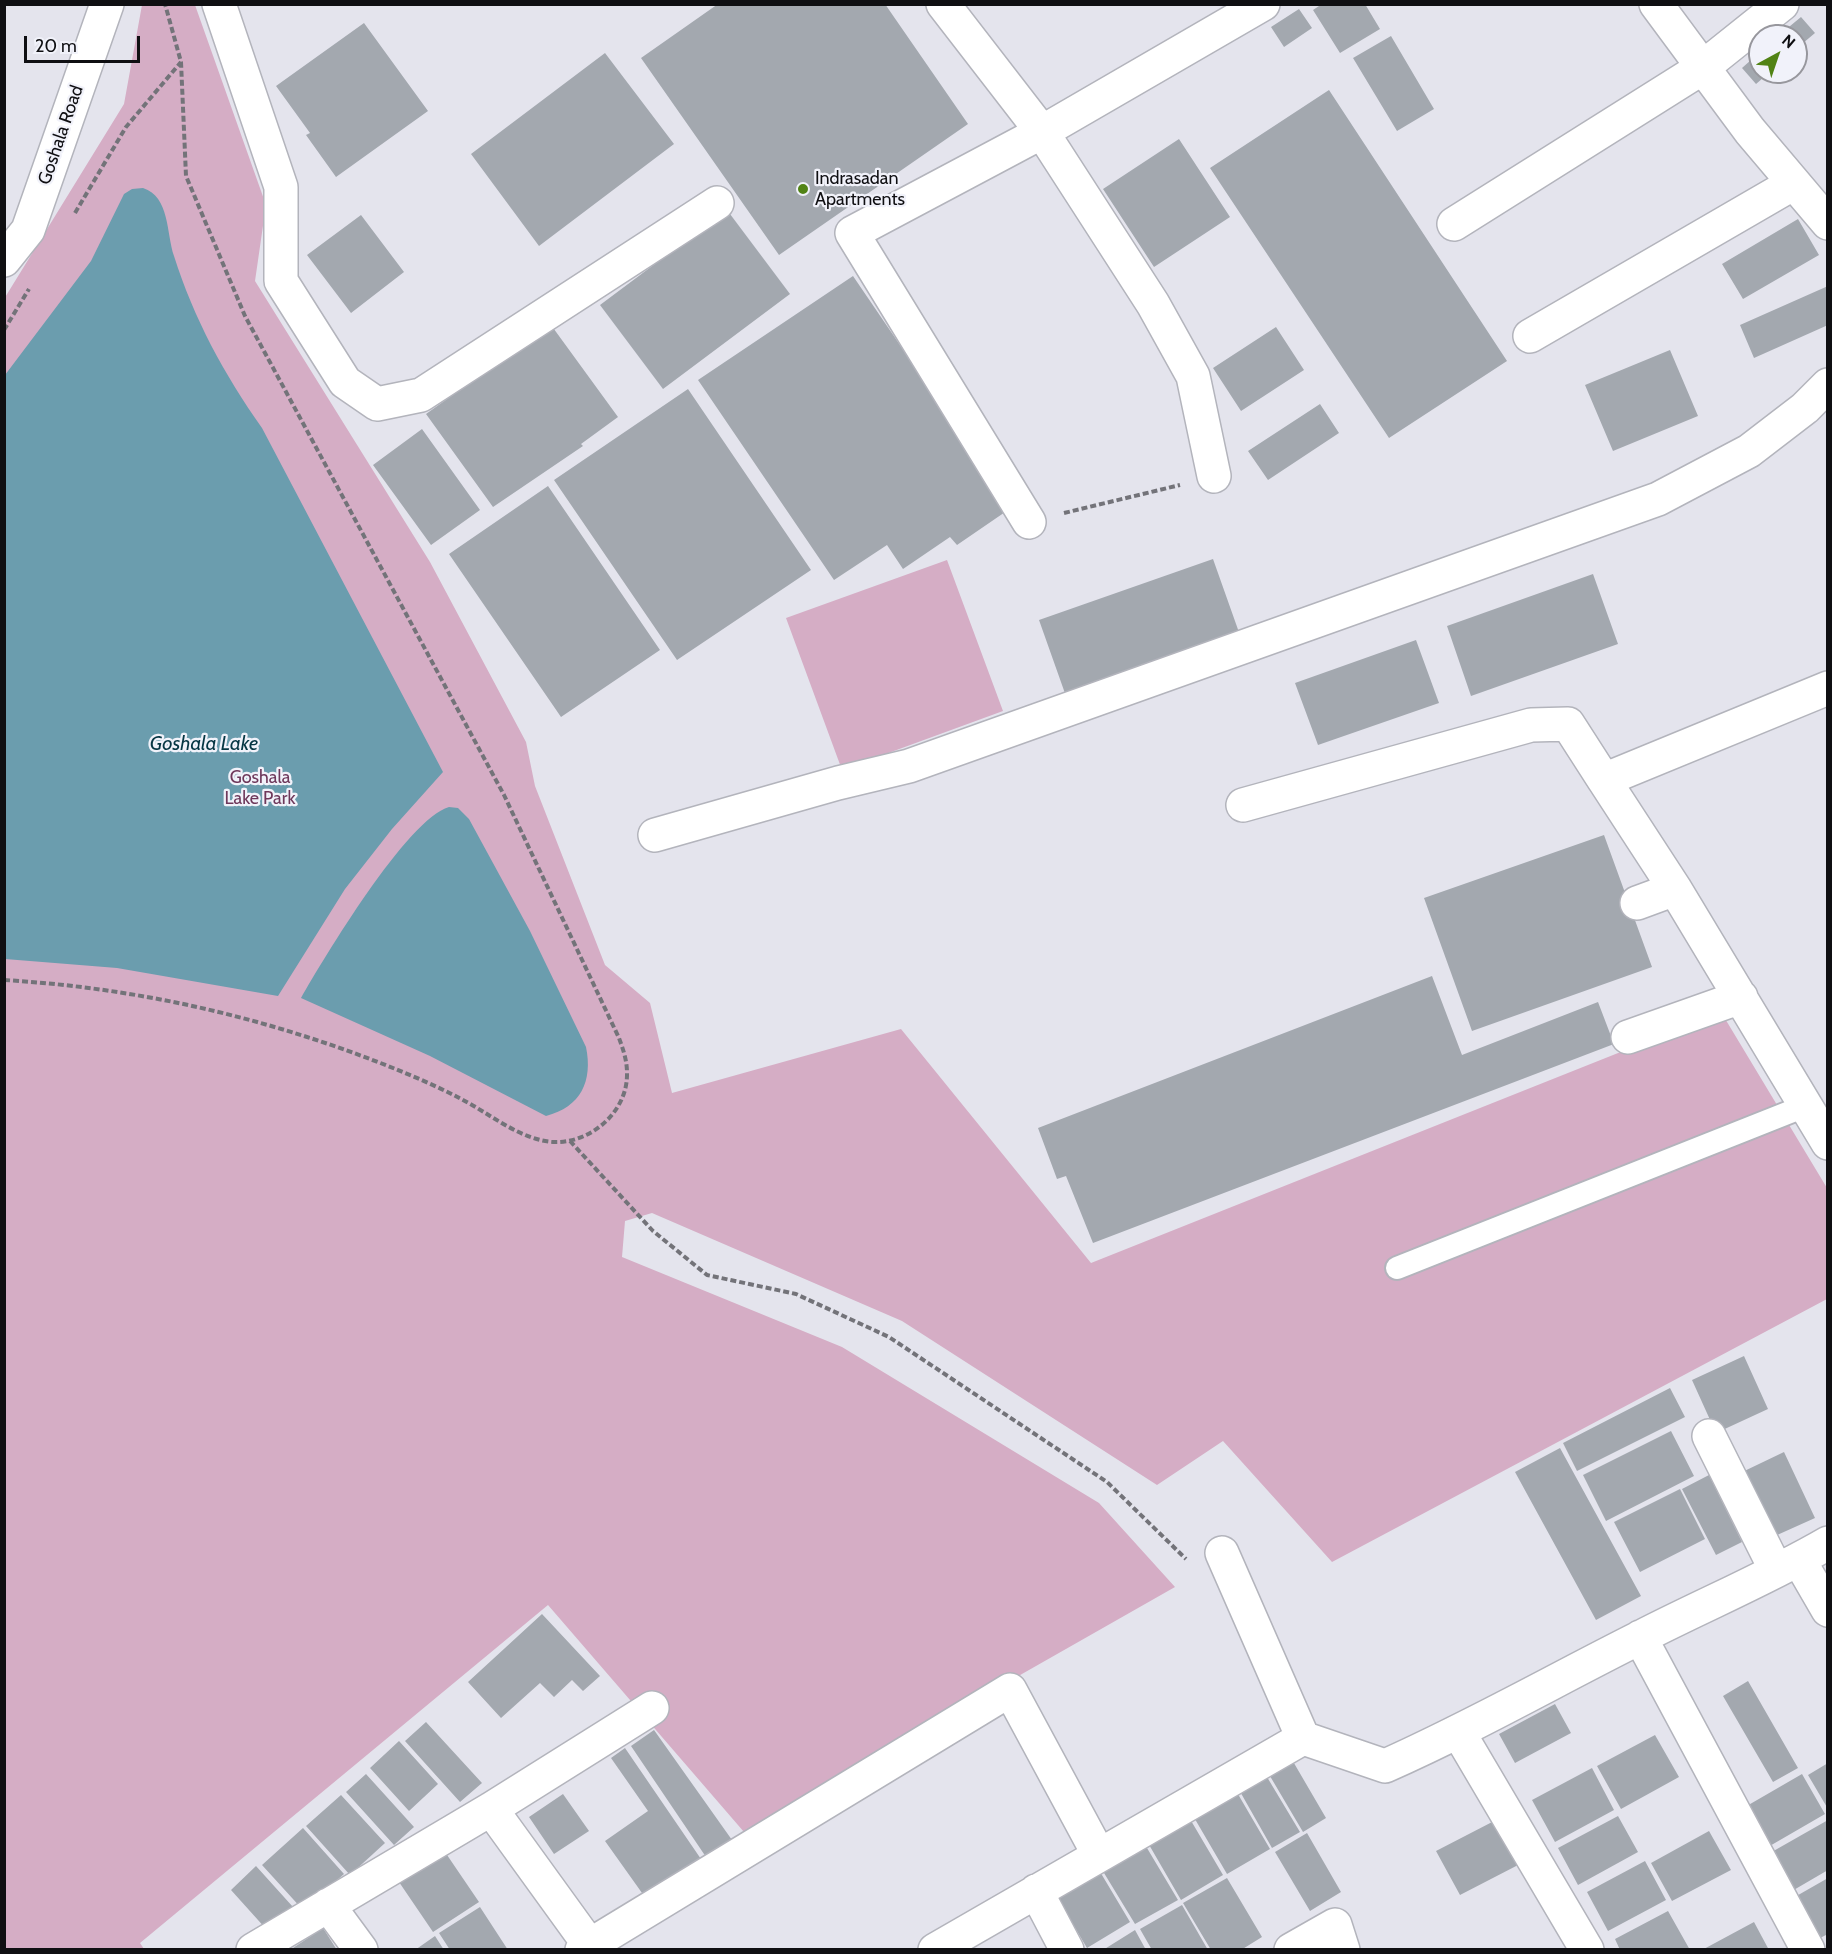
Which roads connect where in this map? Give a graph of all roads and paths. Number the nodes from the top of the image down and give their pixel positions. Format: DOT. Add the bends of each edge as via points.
graph roads {
  1 [pos="107,4"];
  2 [pos="165,4"];
  3 [pos="219,4"];
  4 [pos="943,4"];
  5 [pos="1263,4"];
  6 [pos="1656,4"];
  7 [pos="1782,4"];
  8 [pos="181,62"];
  9 [pos="1702,68"];
  10 [pos="1042,132"];
  11 [pos="1794,183"];
  12 [pos="717,202"];
  13 [pos="72,218"];
  14 [pos="1827,223"];
  15 [pos="1454,224"];
  16 [pos="4,260"];
  17 [pos="35,279"];
  18 [pos="4,330"];
  19 [pos="1530,336"];
  20 [pos="1827,385"];
  21 [pos="1214,476"];
  22 [pos="1029,522"];
  23 [pos="1827,688"];
  24 [pos="1604,780"];
  25 [pos="1243,805"];
  26 [pos="656,835"];
  27 [pos="1675,889"];
  28 [pos="1637,903"];
  29 [pos="4,980"];
  30 [pos="1741,997"];
  31 [pos="1628,1037"];
  32 [pos="1805,1106"];
  33 [pos="570,1141"];
  34 [pos="1827,1143"];
  35 [pos="1397,1268"];
  36 [pos="1709,1436"];
  37 [pos="1827,1543"];
  38 [pos="1222,1553"];
  39 [pos="1788,1565"];
  40 [pos="1827,1610"];
  41 [pos="1640,1637"];
  42 [pos="652,1708"];
  43 [pos="1459,1733"];
  44 [pos="1303,1738"];
  45 [pos="491,1809"];
  46 [pos="1099,1856"];
  47 [pos="1036,1891"];
  48 [pos="328,1905"];
  49 [pos="588,1948"];
  50 [pos="253,1950"];
  51 [pos="361,1950"];
  52 [pos="935,1950"];
  53 [pos="1067,1950"];
  54 [pos="1292,1950"];
  55 [pos="1343,1950"];
  56 [pos="1587,1950"];
  57 [pos="1808,1950"];
  1 -- 16 [label="street, Goshala Road" via="28,231"];
  2 -- 8 [label="path"];
  3 -- 12 [label="street" via="281,187 281,281 345,382 377,405 421,395"];
  4 -- 10 [label="street"];
  5 -- 10 [label="street"];
  6 -- 9 [label="street"];
  7 -- 9 [label="street"];
  8 -- 13 [label="path" via="126,127"];
  8 -- 33 [label="path" via="186,176 245,316 504,795 626,1056 624,1094 615,1111 602,1126"];
  9 -- 11 [label="street"];
  9 -- 15 [label="street"];
  10 -- 21 [label="street" via="1153,304 1193,376"];
  10 -- 22 [label="street" via="852,233"];
  11 -- 14 [label="street"];
  11 -- 19 [label="street"];
  17 -- 18 [label="path"];
  20 -- 26 [label="street" via="1805,408 1749,452 1658,499 909,766"];
  21 -- 22 [label="path"];
  23 -- 24 [label="street"];
  24 -- 25 [label="street" via="1568,724 1531,725"];
  24 -- 27 [label="street"];
  27 -- 28 [label="street"];
  27 -- 30 [label="street"];
  29 -- 33 [label="path" via="133,993 280,1027 402,1072 534,1138"];
  30 -- 31 [label="street"];
  30 -- 32 [label="street"];
  32 -- 34 [label="street"];
  32 -- 35 [label="lane"];
  33 -- 38 [label="path" via="653,1231 707,1275 796,1294 890,1337 1107,1482 1201,1574"];
  36 -- 39 [label="street"];
  37 -- 39 [label="street"];
  38 -- 44 [label="street"];
  39 -- 40 [label="street"];
  39 -- 41 [label="street"];
  41 -- 43 [label="street"];
  41 -- 57 [label="street"];
  42 -- 45 [label="street"];
  43 -- 44 [label="street" via="1385,1766"];
  43 -- 56 [label="street"];
  44 -- 46 [label="street"];
  45 -- 48 [label="street"];
  45 -- 49 [label="street"];
  46 -- 47 [label="street"];
  46 -- 49 [label="street" via="1010,1690"];
  47 -- 52 [label="street"];
  47 -- 53 [label="street"];
  48 -- 50 [label="street"];
  48 -- 51 [label="street"];
  54 -- 55 [label="street" via="1335,1925"];
}
